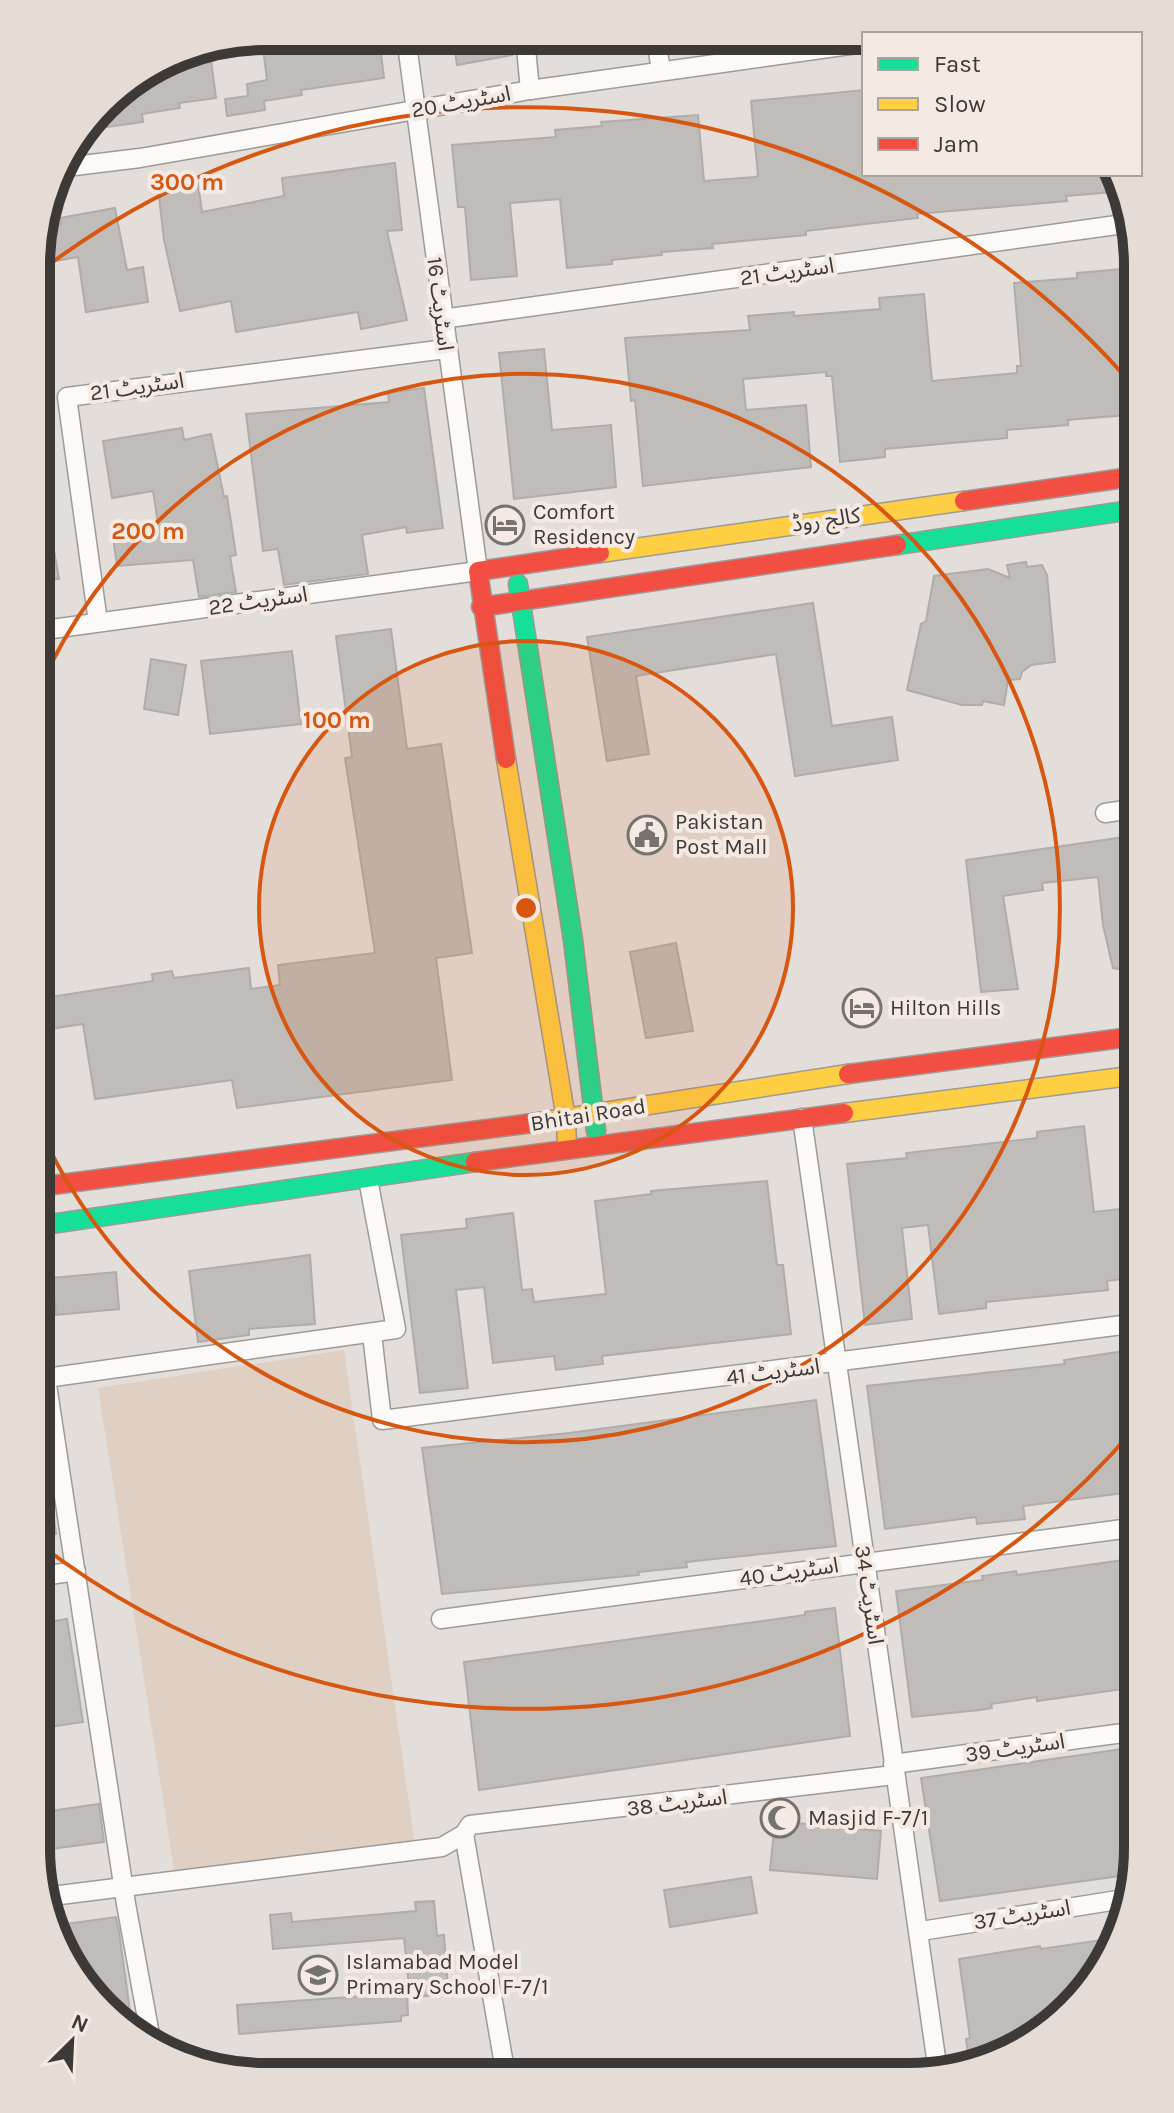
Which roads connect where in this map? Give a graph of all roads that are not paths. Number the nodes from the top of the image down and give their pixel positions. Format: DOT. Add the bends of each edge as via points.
graph roads {
  1 [pos="408,50"];
  2 [pos="526,50"];
  3 [pos="658,50"];
  4 [pos="813,50"];
  5 [pos="661,71"];
  6 [pos="530,90"];
  7 [pos="417,110"];
  8 [pos="75,166"];
  9 [pos="1120,225"];
  10 [pos="442,319"];
  11 [pos="446,349"];
  12 [pos="1124,478"];
  13 [pos="1124,511"];
  14 [pos="515,564"];
  15 [pos="478,571"];
  16 [pos="521,601"];
  17 [pos="481,607"];
  18 [pos="98,622"];
  19 [pos="50,629"];
  20 [pos="1124,810"];
  21 [pos="1105,813"];
  22 [pos="1124,1038"];
  23 [pos="1124,1077"];
  24 [pos="797,1081"];
  25 [pos="594,1114"];
  26 [pos="802,1118"];
  27 [pos="566,1119"];
  28 [pos="598,1143"];
  29 [pos="567,1148"];
  30 [pos="368,1179"];
  31 [pos="50,1185"];
  32 [pos="50,1224"];
  33 [pos="1124,1325"];
  34 [pos="372,1334"];
  35 [pos="837,1364"];
  36 [pos="50,1377"];
  37 [pos="50,1404"];
  38 [pos="1124,1529"];
  39 [pos="864,1562"];
  40 [pos="76,1571"];
  41 [pos="50,1575"];
  42 [pos="441,1619"];
  43 [pos="1124,1733"];
  44 [pos="893,1770"];
  45 [pos="464,1834"];
  46 [pos="125,1890"];
  47 [pos="56,1896"];
  48 [pos="1117,1900"];
  49 [pos="921,1931"];
  50 [pos="149,2029"];
  51 [pos="937,2061"];
  52 [pos="504,2063"];
  1 -- 7 [label="street, اسٹریٹ 16"];
  2 -- 6 [label="street"];
  3 -- 5 [label="street"];
  4 -- 5 [label="street, اسٹریٹ 20"];
  5 -- 6 [label="street, اسٹریٹ 20"];
  6 -- 7 [label="street, اسٹریٹ 20"];
  7 -- 8 [label="street, اسٹریٹ 20"];
  7 -- 10 [label="street, اسٹریٹ 16"];
  9 -- 10 [label="street, اسٹریٹ 21"];
  10 -- 11 [label="street, اسٹریٹ 16"];
  11 -- 15 [label="street, اسٹریٹ 16"];
  11 -- 18 [label="street, اسٹریٹ 21" via="67,397"];
  12 -- 14 [label="street, کالج روڈ"];
  13 -- 16 [label="street, کالج روڈ"];
  14 -- 15 [label="street, کالج روڈ"];
  14 -- 16 [label="street"];
  15 -- 17 [label="street"];
  15 -- 18 [label="street, اسٹریٹ 22"];
  16 -- 17 [label="street, کالج روڈ"];
  16 -- 25 [label="street"];
  17 -- 27 [label="street"];
  18 -- 19 [label="street, اسٹریٹ 22"];
  20 -- 21 [label="street"];
  22 -- 24 [label="street, Bhitai Road"];
  23 -- 26 [label="street, Bhitai Road"];
  24 -- 25 [label="street, Bhitai Road"];
  24 -- 26 [label="street"];
  25 -- 27 [label="street, Bhitai Road"];
  25 -- 28 [label="street"];
  26 -- 28 [label="street, Bhitai Road"];
  26 -- 35 [label="street, اسٹریٹ 34"];
  27 -- 29 [label="street"];
  27 -- 31 [label="street, Bhitai Road"];
  28 -- 29 [label="street, Bhitai Road"];
  29 -- 30 [label="street, Bhitai Road"];
  30 -- 32 [label="street, Bhitai Road"];
  30 -- 34 [label="street" via="396,1329"];
  33 -- 35 [label="street, اسٹریٹ 41"];
  34 -- 35 [label="street, اسٹریٹ 41" via="382,1420"];
  34 -- 36 [label="street"];
  35 -- 39 [label="street, اسٹریٹ 34"];
  37 -- 40 [label="street"];
  38 -- 39 [label="street, اسٹریٹ 40"];
  39 -- 42 [label="street, اسٹریٹ 40"];
  39 -- 44 [label="street, اسٹریٹ 34"];
  40 -- 41 [label="street"];
  40 -- 46 [label="street"];
  43 -- 44 [label="street, اسٹریٹ 39"];
  44 -- 45 [label="street, اسٹریٹ 38" via="470,1825"];
  44 -- 49 [label="street, اسٹریٹ 34"];
  45 -- 46 [label="street, اسٹریٹ 38" via="442,1847"];
  45 -- 52 [label="street"];
  46 -- 47 [label="street, اسٹریٹ 38"];
  46 -- 50 [label="street"];
  48 -- 49 [label="street, اسٹریٹ 37"];
  49 -- 51 [label="street, اسٹریٹ 34"];
}
